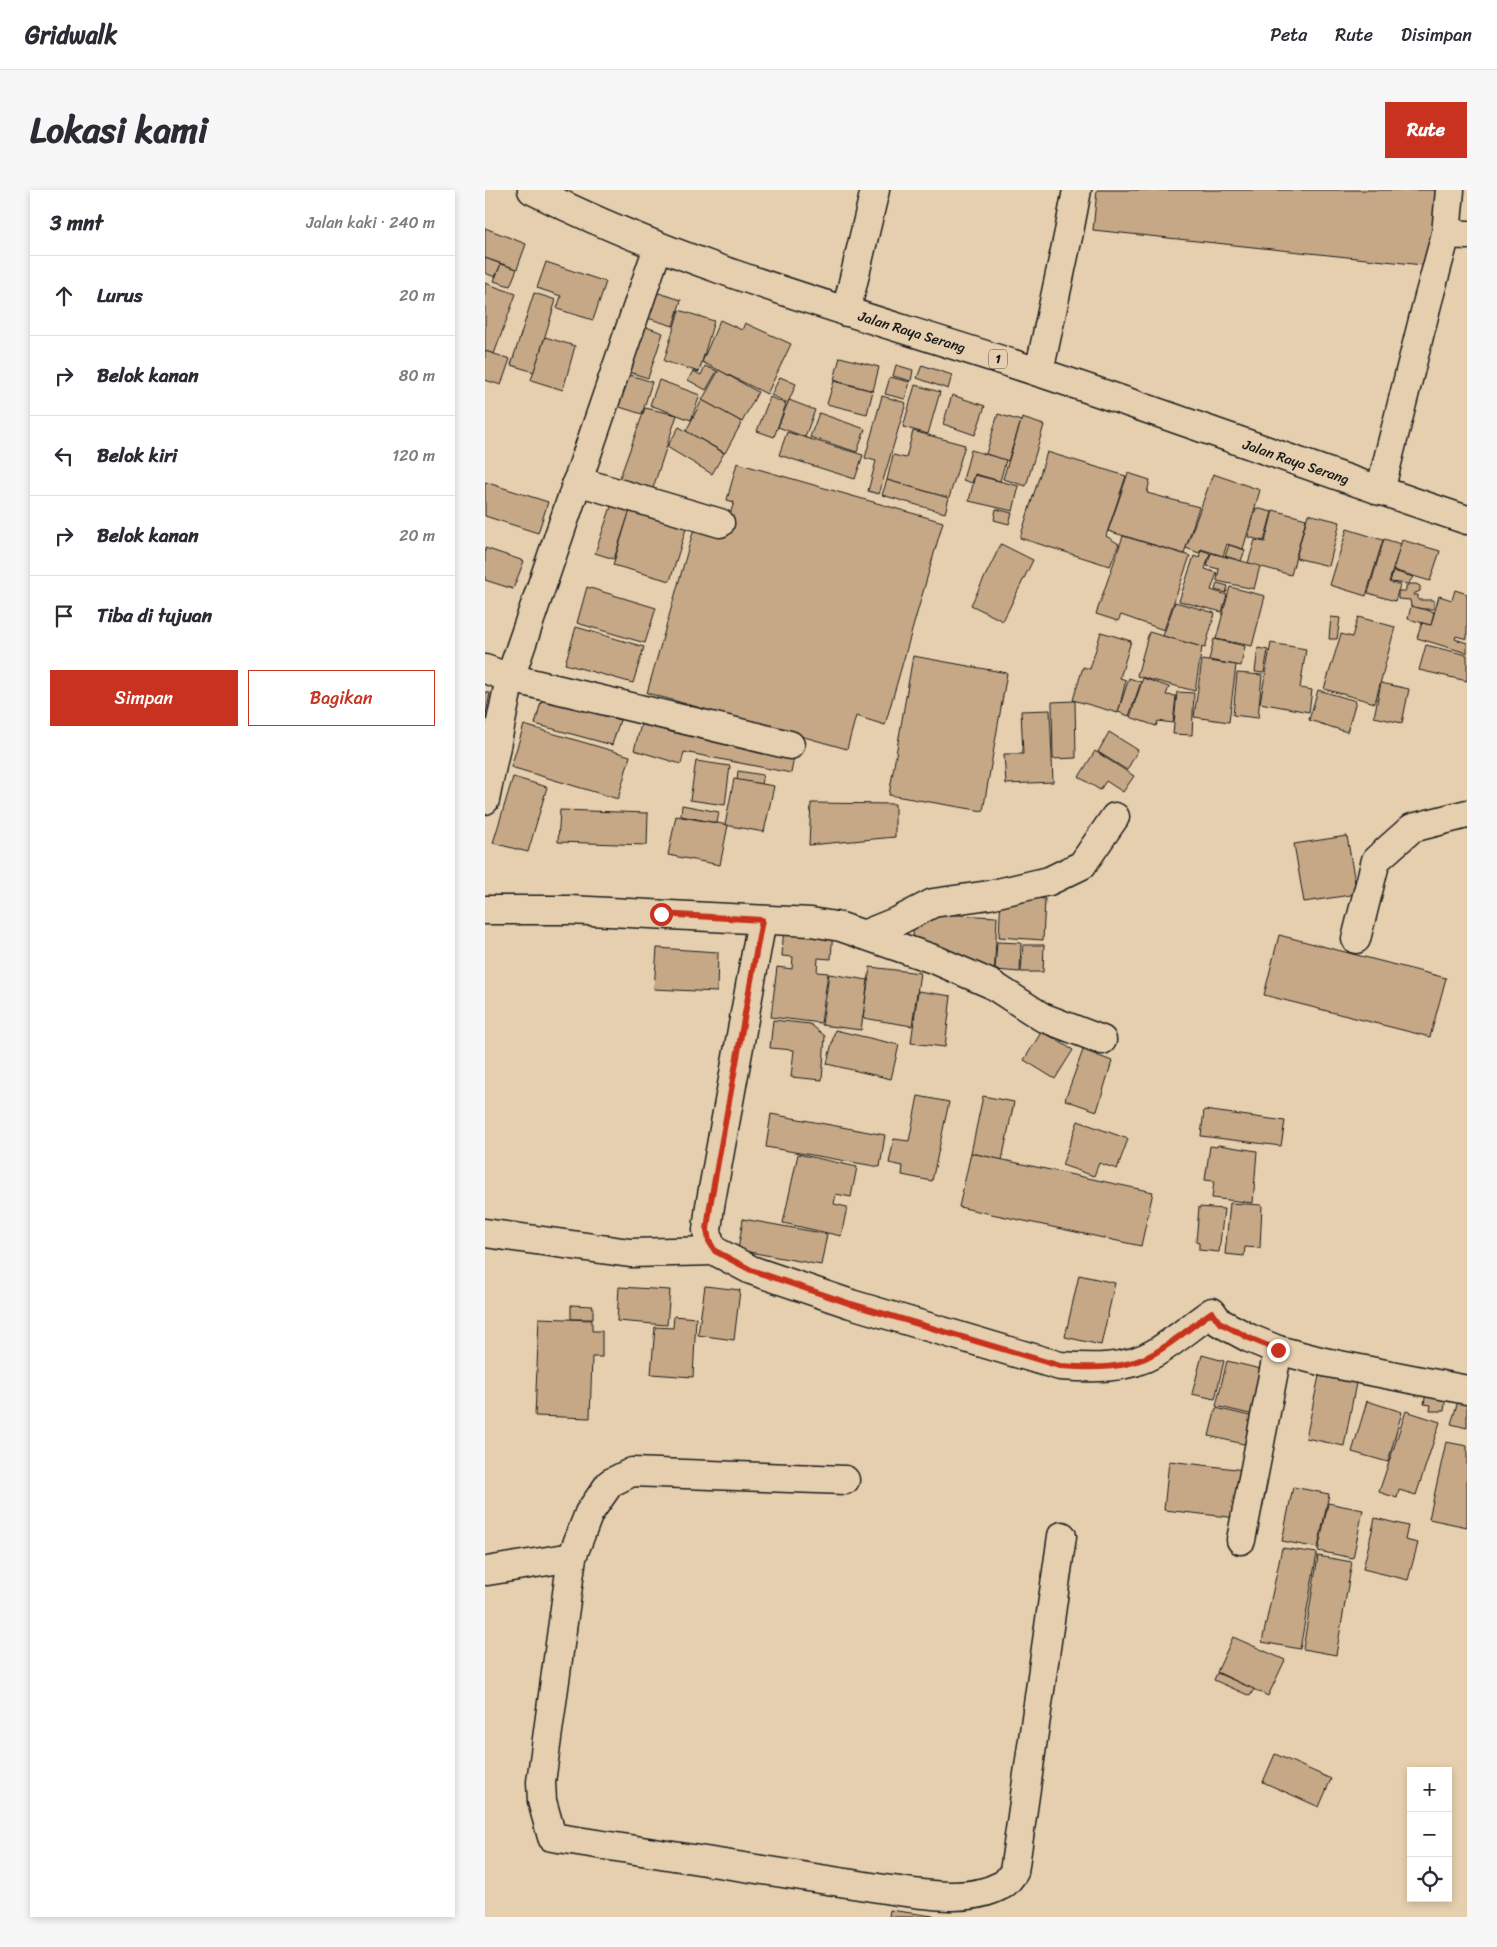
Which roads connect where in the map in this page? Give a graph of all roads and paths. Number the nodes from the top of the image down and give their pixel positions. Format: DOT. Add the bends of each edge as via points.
graph roads {
  1 [pos="532,190"];
  2 [pos="875,190"];
  3 [pos="1077,190"];
  4 [pos="1451,190"];
  5 [pos="1457,234"];
  6 [pos="658,246"];
  7 [pos="846,312"];
  8 [pos="1039,372"];
  9 [pos="577,481"];
  10 [pos="1380,491"];
  11 [pos="1467,520"];
  12 [pos="720,523"];
  13 [pos="497,674"];
  14 [pos="790,745"];
  15 [pos="485,800"];
  16 [pos="1467,814"];
  17 [pos="1115,817"];
  18 [pos="485,910"];
  19 [pos="762,920"];
  20 [pos="863,934"];
  21 [pos="1356,939"];
  22 [pos="1101,1040"];
  23 [pos="485,1233"];
  24 [pos="715,1251"];
  25 [pos="1278,1350"];
  26 [pos="1467,1390"];
  27 [pos="845,1480"];
  28 [pos="1062,1536"];
  29 [pos="1241,1540"];
  30 [pos="572,1557"];
  31 [pos="486,1573"];
  1 -- 6 [label="main road, Jalan Raya Serang / 1"];
  2 -- 7 [label="main road"];
  3 -- 8 [label="main road"];
  4 -- 5 [label="main road"];
  5 -- 10 [label="main road" via="1427,304"];
  6 -- 7 [label="main road, Jalan Raya Serang / 1"];
  6 -- 9 [label="main road"];
  7 -- 8 [label="main road, Jalan Raya Serang / 1"];
  8 -- 10 [label="main road, Jalan Raya Serang / 1"];
  9 -- 12 [label="main road"];
  9 -- 13 [label="main road"];
  10 -- 11 [label="main road, Jalan Raya Serang / 1"];
  13 -- 14 [label="main road"];
  13 -- 15 [label="main road"];
  16 -- 21 [label="main road" via="1412,828 1376,860"];
  17 -- 20 [label="main road" via="1082,865 1049,881 989,895 933,903"];
  18 -- 19 [label="main road" via="569,910"];
  19 -- 20 [label="main road" via="811,922"];
  19 -- 24 [label="main road" via="710,1206 707,1230"];
  20 -- 22 [label="main road" via="991,984 1042,1017"];
  23 -- 24 [label="main road" via="630,1253"];
  24 -- 25 [label="main road" via="751,1270 851,1304 1060,1366 1088,1368 1127,1364 1154,1354 1212,1312 1219,1322"];
  25 -- 26 [label="main road"];
  25 -- 29 [label="main road"];
  27 -- 30 [label="main road" via="632,1472 610,1483 589,1513"];
  28 -- 30 [label="main road" via="1014,1872 1002,1886 975,1894 941,1896 552,1837 542,1801 541,1782"];
  30 -- 31 [label="main road"];
}
